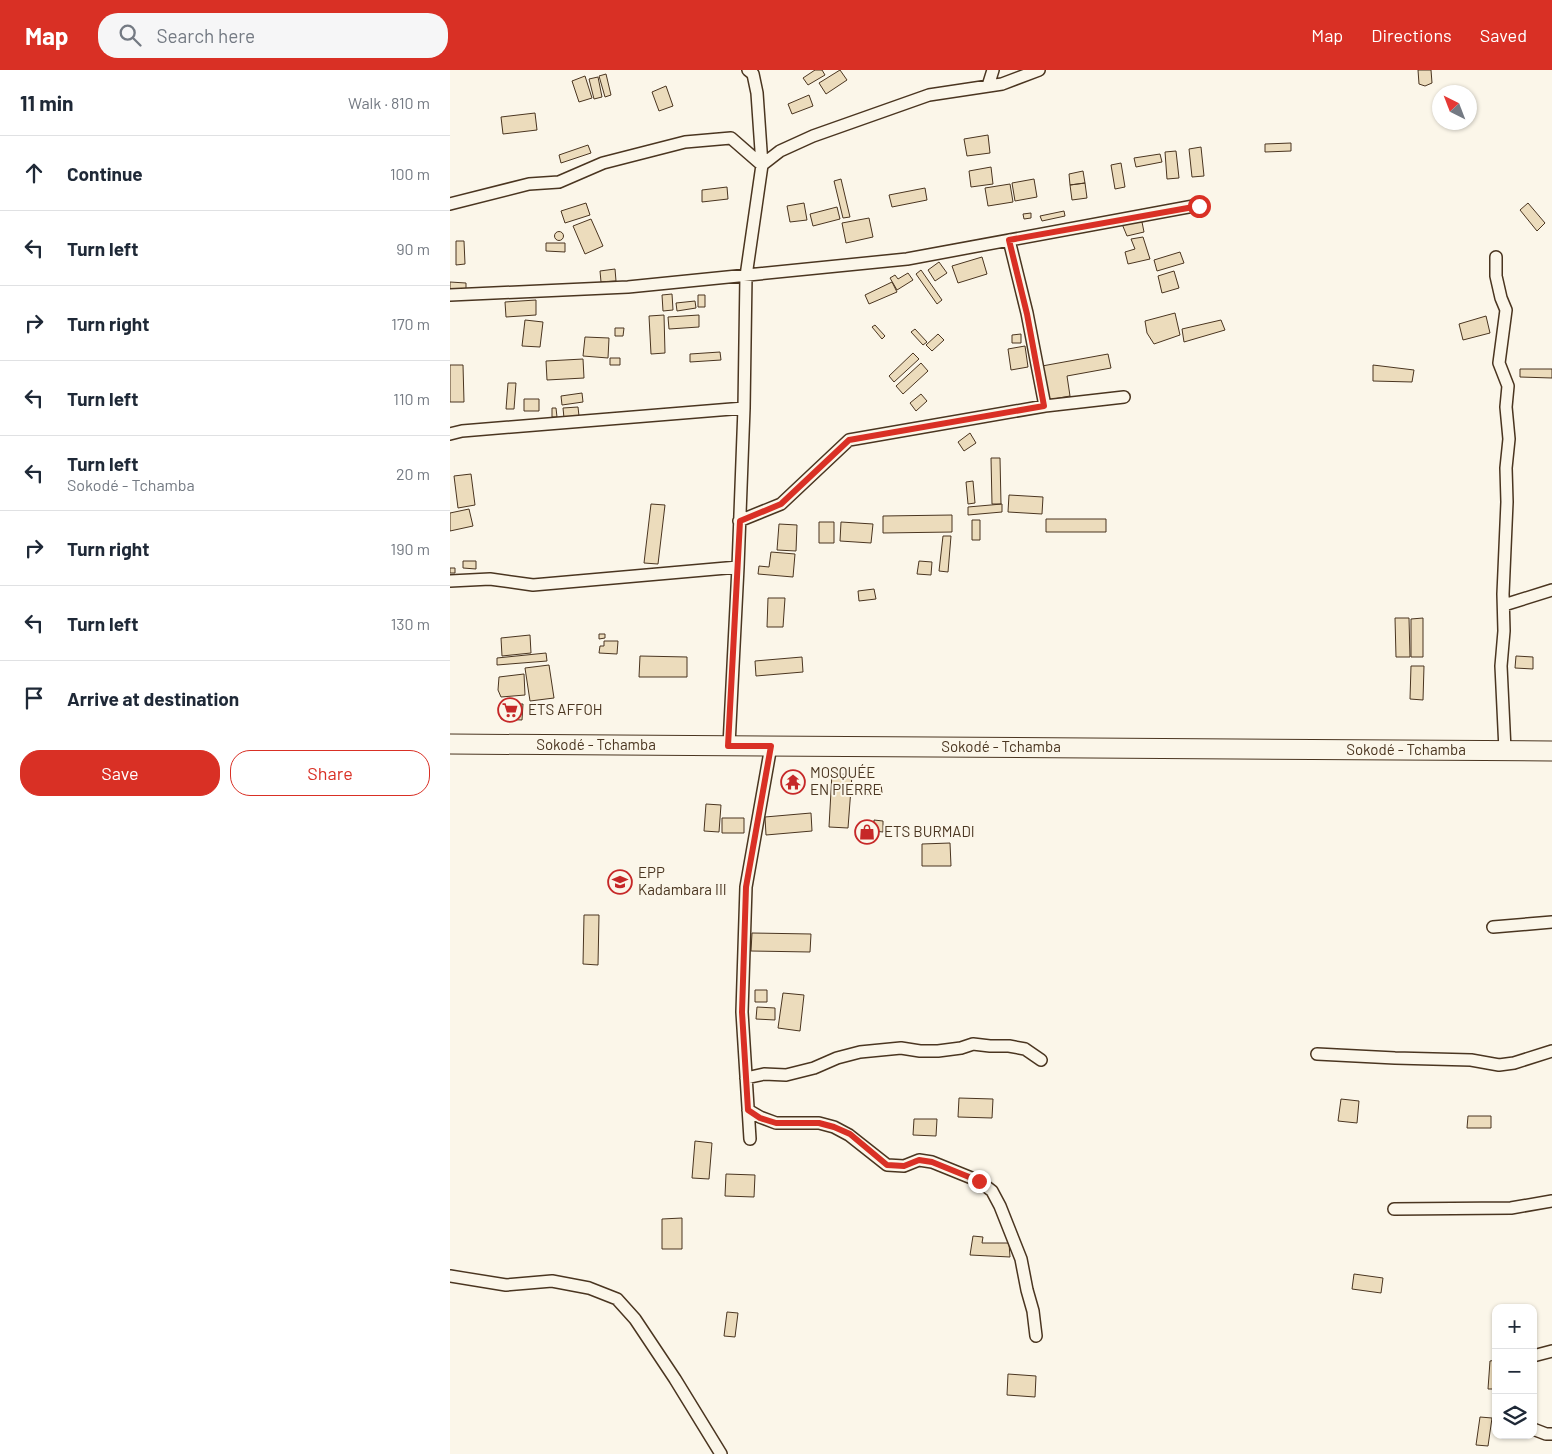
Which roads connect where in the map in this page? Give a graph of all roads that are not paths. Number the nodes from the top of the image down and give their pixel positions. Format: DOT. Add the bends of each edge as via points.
graph roads {
  1 [pos="748,70"];
  2 [pos="993,70"];
  3 [pos="1039,70"];
  4 [pos="988,86"];
  5 [pos="762,165"];
  6 [pos="450,204"];
  7 [pos="1199,206"];
  8 [pos="1009,240"];
  9 [pos="1496,257"];
  10 [pos="746,276"];
  11 [pos="450,295"];
  12 [pos="1124,397"];
  13 [pos="1044,406"];
  14 [pos="744,408"];
  15 [pos="450,434"];
  16 [pos="740,521"];
  17 [pos="738,567"];
  18 [pos="450,581"];
  19 [pos="1552,590"];
  20 [pos="1504,605"];
  21 [pos="450,744"];
  22 [pos="728,746"];
  23 [pos="771,746"];
  24 [pos="1505,750"];
  25 [pos="1552,751"];
  26 [pos="1552,922"];
  27 [pos="1493,927"];
  28 [pos="1552,1051"];
  29 [pos="1317,1054"];
  30 [pos="1041,1060"];
  31 [pos="746,1078"];
  32 [pos="748,1110"];
  33 [pos="750,1139"];
  34 [pos="1552,1201"];
  35 [pos="1394,1209"];
  36 [pos="450,1276"];
  37 [pos="1036,1336"];
  38 [pos="1552,1351"];
  39 [pos="1537,1355"];
  40 [pos="1537,1431"];
  41 [pos="1552,1434"];
  42 [pos="721,1454"];
  1 -- 5 [label="street" via="753,74 756,93"];
  2 -- 4 [label="street"];
  3 -- 4 [label="street"];
  4 -- 5 [label="street" via="929,95 813,136 780,151"];
  5 -- 6 [label="street" via="731,138 685,142 603,163 559,182 529,184"];
  5 -- 10 [label="street"];
  7 -- 8 [label="street"];
  8 -- 10 [label="street" via="907,259"];
  8 -- 13 [label="street"];
  9 -- 20 [label="street" via="1496,276 1506,310 1499,363 1508,386"];
  10 -- 11 [label="street" via="628,287"];
  10 -- 14 [label="street"];
  12 -- 13 [label="street"];
  13 -- 16 [label="street" via="849,440 781,504"];
  14 -- 15 [label="street"];
  14 -- 16 [label="street"];
  16 -- 17 [label="street"];
  17 -- 18 [label="street" via="532,585 490,579"];
  17 -- 22 [label="street"];
  19 -- 20 [label="street"];
  20 -- 24 [label="street" via="1500,666"];
  21 -- 22 [label="main road, Sokodé - Tchamba"];
  22 -- 23 [label="main road, Sokodé - Tchamba"];
  23 -- 24 [label="main road, Sokodé - Tchamba"];
  23 -- 31 [label="street" via="746,887 742,1012"];
  24 -- 25 [label="main road, Sokodé - Tchamba"];
  26 -- 27 [label="street"];
  28 -- 29 [label="street" via="1499,1064"];
  30 -- 31 [label="street" via="1025,1049 1009,1046 973,1044 938,1051 901,1048 860,1052 786,1075 764,1074"];
  31 -- 32 [label="street"];
  32 -- 33 [label="street"];
  32 -- 37 [label="street" via="776,1123 819,1123 834,1127 850,1134 887,1165 904,1166 919,1160 932,1162 979,1181 992,1191 1021,1259"];
  34 -- 35 [label="street" via="1511,1208"];
  36 -- 42 [label="street" via="506,1285 552,1280 589,1288 616,1299 635,1319"];
  38 -- 39 [label="street"];
  40 -- 41 [label="street"];
}
